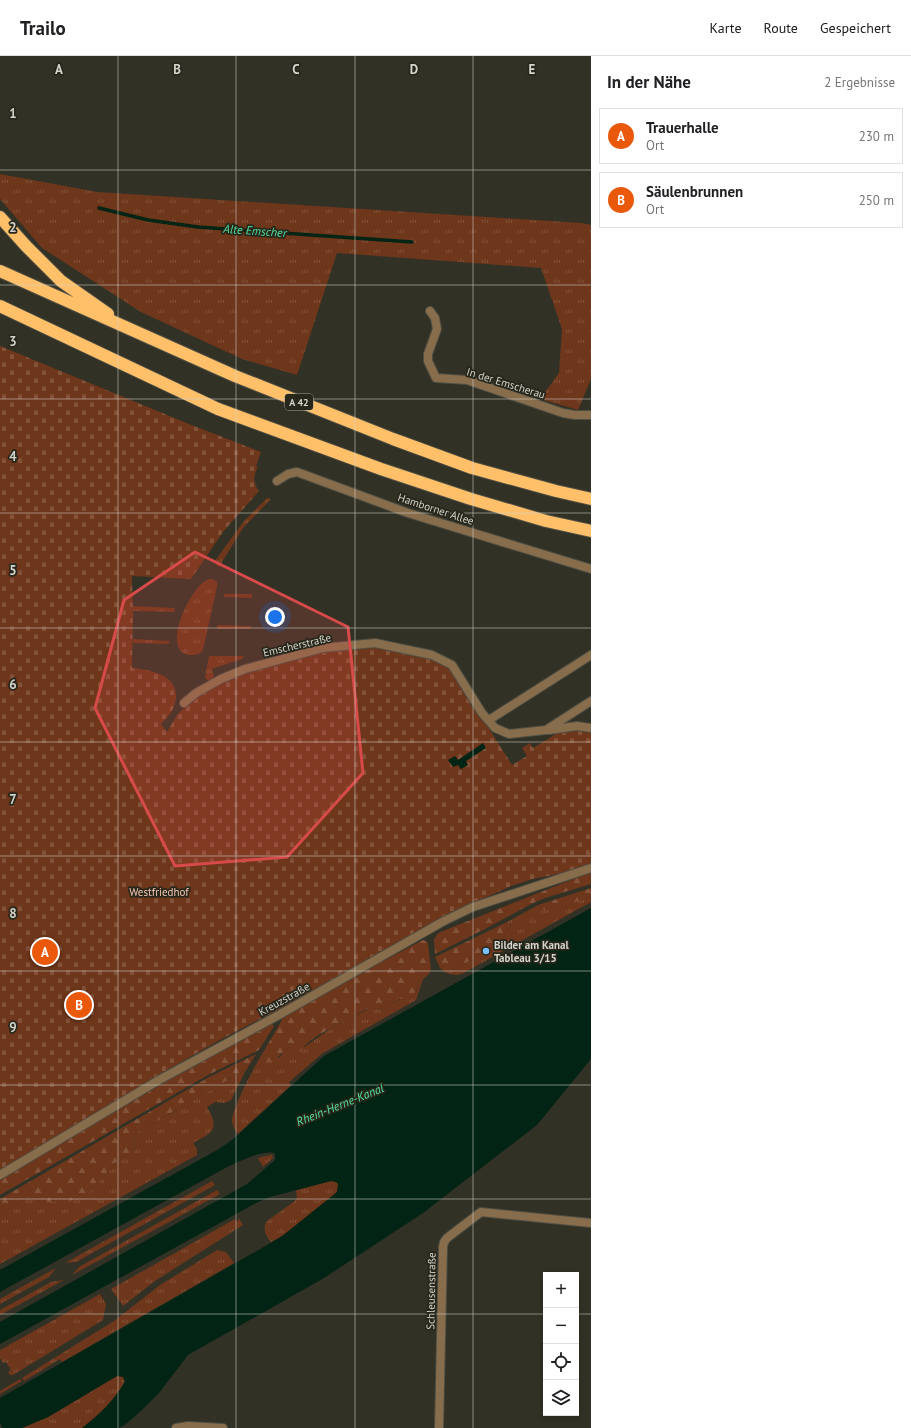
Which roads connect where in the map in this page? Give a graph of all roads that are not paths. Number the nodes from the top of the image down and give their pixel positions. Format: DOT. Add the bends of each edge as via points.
graph roads {
  1 [pos="0,216"];
  2 [pos="0,271"];
  3 [pos="2,308"];
  4 [pos="430,311"];
  5 [pos="130,330"];
  6 [pos="591,415"];
  7 [pos="277,481"];
  8 [pos="591,499"];
  9 [pos="591,532"];
  10 [pos="591,569"];
  11 [pos="591,655"];
  12 [pos="591,702"];
  13 [pos="184,703"];
  14 [pos="488,720"];
  15 [pos="591,728"];
  16 [pos="544,731"];
  17 [pos="591,868"];
  18 [pos="0,1175"];
  19 [pos="591,1223"];
  20 [pos="176,1428"];
  21 [pos="222,1428"];
  22 [pos="439,1428"];
  1 -- 5 [label="highway" via="61,281"];
  2 -- 5 [label="highway, A 42"];
  3 -- 9 [label="highway" via="218,409 471,499"];
  4 -- 6 [label="street, In der Emscherau" via="435,318 437,329 428,361 436,378 467,380 563,412"];
  5 -- 8 [label="highway, A 42" via="393,440 472,468"];
  7 -- 10 [label="street, Hamborner Allee" via="297,472 408,512"];
  11 -- 14 [label="street"];
  12 -- 16 [label="street, Emscherstraße"];
  13 -- 14 [label="street, Emscherstraße" via="221,679 245,669 323,648 375,643 432,655 452,665"];
  14 -- 16 [label="street, Emscherstraße" via="495,728 509,734"];
  15 -- 16 [label="street, Emscherstraße" via="577,726"];
  17 -- 18 [label="street, Kreuzstraße" via="472,907 444,921 159,1080"];
  19 -- 22 [label="street, Schleusenstraße" via="481,1212 444,1242"];
  20 -- 21 [label="street"];
}
